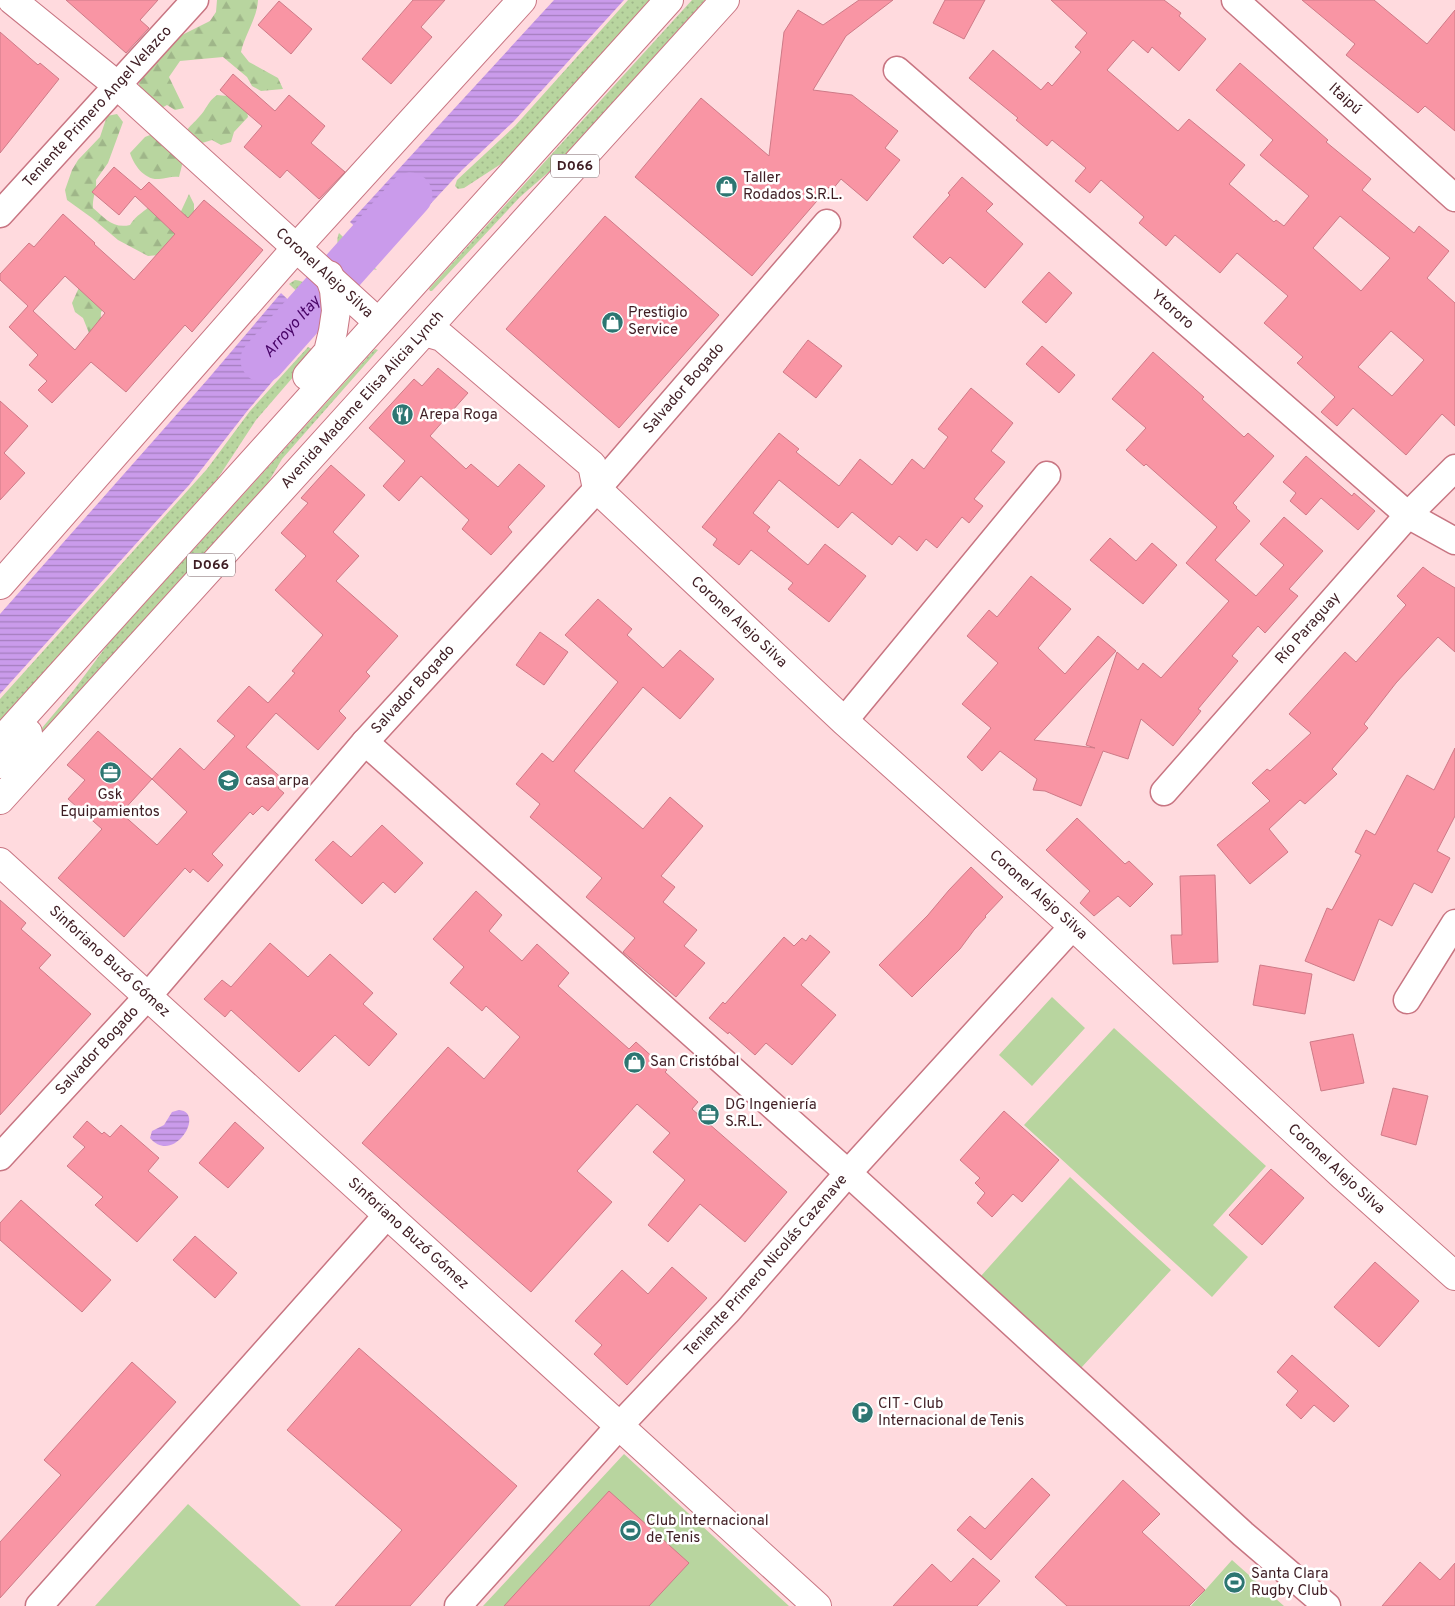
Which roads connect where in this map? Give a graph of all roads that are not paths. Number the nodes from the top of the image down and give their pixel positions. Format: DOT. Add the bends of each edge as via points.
graph roads {
  1 [pos="12,0"];
  2 [pos="195,0"];
  3 [pos="522,0"];
  4 [pos="669,0"];
  5 [pos="725,0"];
  6 [pos="1235,0"];
  7 [pos="897,70"];
  8 [pos="118,86"];
  9 [pos="1455,198"];
  10 [pos="0,214"];
  11 [pos="827,223"];
  12 [pos="312,261"];
  13 [pos="378,322"];
  14 [pos="425,332"];
  15 [pos="1455,468"];
  16 [pos="1047,474"];
  17 [pos="233,484"];
  18 [pos="597,489"];
  19 [pos="1408,515"];
  20 [pos="1455,541"];
  21 [pos="0,585"];
  22 [pos="81,653"];
  23 [pos="844,721"];
  24 [pos="0,742"];
  25 [pos="365,742"];
  26 [pos="0,764"];
  27 [pos="1164,792"];
  28 [pos="0,800"];
  29 [pos="0,862"];
  30 [pos="1455,923"];
  31 [pos="1073,926"];
  32 [pos="148,996"];
  33 [pos="1407,1000"];
  34 [pos="0,1158"];
  35 [pos="848,1173"];
  36 [pos="388,1214"];
  37 [pos="1455,1276"];
  38 [pos="620,1425"];
  39 [pos="39,1606"];
  40 [pos="458,1606"];
  41 [pos="817,1606"];
  42 [pos="1327,1606"];
  1 -- 8 [label="main road, Coronel Alejo Silva"];
  2 -- 8 [label="street, Teniente Primero Angel Velazco"];
  3 -- 12 [label="main road"];
  4 -- 13 [label="main road, D066"];
  5 -- 14 [label="main road, Avenida Madame Elisa Alicia Lynch / D066"];
  6 -- 9 [label="street, Itaipú"];
  7 -- 19 [label="street, Ytororo"];
  8 -- 10 [label="street, Teniente Primero Angel Velazco"];
  8 -- 12 [label="main road, Coronel Alejo Silva"];
  11 -- 18 [label="street, Salvador Bogado"];
  12 -- 13 [label="main road, Coronel Alejo Silva"];
  12 -- 17 [label="main road" via="334,290 336,311 328,352 263,426"];
  12 -- 21 [label="main road"];
  13 -- 14 [label="main road, Coronel Alejo Silva"];
  13 -- 17 [label="main road, D066"];
  14 -- 18 [label="main road, Coronel Alejo Silva" via="442,337 592,466"];
  14 -- 28 [label="main road, Avenida Madame Elisa Alicia Lynch / D066"];
  15 -- 19 [label="street, Río Paraguay"];
  16 -- 23 [label="street"];
  17 -- 22 [label="main road, D066"];
  18 -- 23 [label="main road, Coronel Alejo Silva"];
  18 -- 25 [label="street, Salvador Bogado"];
  19 -- 20 [label="street, Ytororo"];
  19 -- 27 [label="street, Río Paraguay"];
  22 -- 24 [label="main road, D066"];
  22 -- 26 [label="main road" via="43,716"];
  23 -- 31 [label="main road, Coronel Alejo Silva"];
  25 -- 32 [label="street, Salvador Bogado"];
  25 -- 35 [label="street"];
  29 -- 32 [label="main road, Sinforiano Buzó Gómez"];
  30 -- 33 [label="street"];
  31 -- 35 [label="street, Teniente Primero Nicolás Cazenave"];
  31 -- 37 [label="main road, Coronel Alejo Silva"];
  32 -- 34 [label="street, Salvador Bogado"];
  32 -- 36 [label="main road, Sinforiano Buzó Gómez"];
  35 -- 38 [label="street, Teniente Primero Nicolás Cazenave" via="729,1310"];
  35 -- 42 [label="street" via="1243,1534"];
  36 -- 38 [label="main road, Sinforiano Buzó Gómez"];
  36 -- 39 [label="street"];
  38 -- 40 [label="street, Teniente Primero Nicolás Cazenave"];
  38 -- 41 [label="main road, Sinforiano Buzó Gómez"];
}
